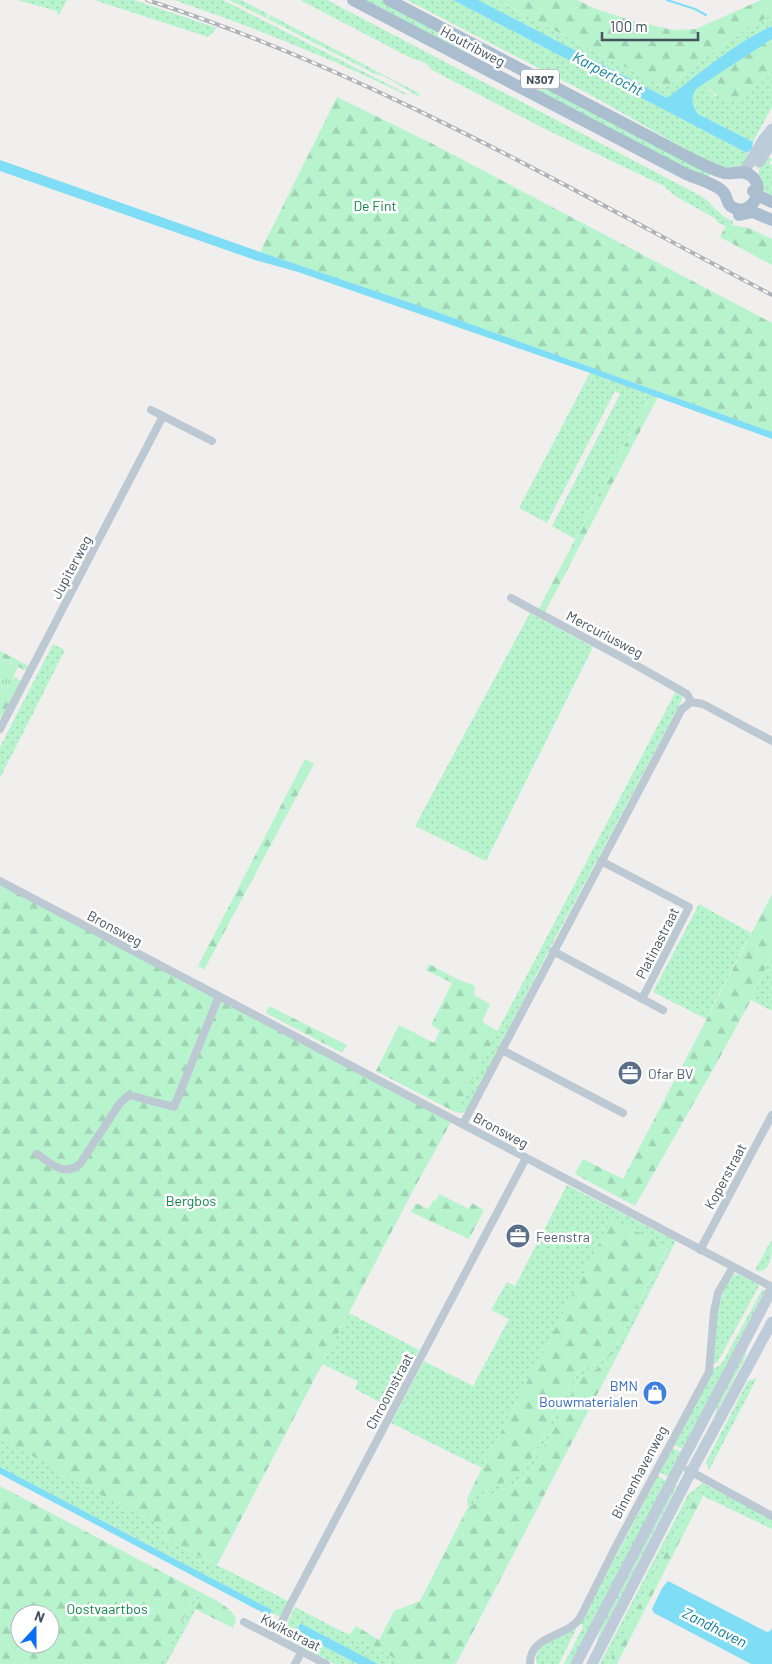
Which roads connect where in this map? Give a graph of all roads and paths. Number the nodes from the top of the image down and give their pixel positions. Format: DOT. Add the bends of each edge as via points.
graph roads {
  1 [pos="353,0"];
  2 [pos="389,0"];
  3 [pos="772,129"];
  4 [pos="772,142"];
  5 [pos="745,180"];
  6 [pos="720,193"];
  7 [pos="772,201"];
  8 [pos="746,210"];
  9 [pos="772,219"];
  10 [pos="151,410"];
  11 [pos="163,416"];
  12 [pos="212,441"];
  13 [pos="512,598"];
  14 [pos="691,702"];
  15 [pos="0,729"];
  16 [pos="772,741"];
  17 [pos="601,860"];
  18 [pos="0,882"];
  19 [pos="553,951"];
  20 [pos="219,996"];
  21 [pos="642,999"];
  22 [pos="664,1010"];
  23 [pos="502,1050"];
  24 [pos="624,1113"];
  25 [pos="772,1115"];
  26 [pos="463,1124"];
  27 [pos="37,1154"];
  28 [pos="526,1158"];
  29 [pos="700,1250"];
  30 [pos="733,1267"];
  31 [pos="772,1288"];
  32 [pos="772,1322"];
  33 [pos="680,1465"];
  34 [pos="691,1472"];
  35 [pos="772,1516"];
  36 [pos="244,1622"];
  37 [pos="275,1637"];
  38 [pos="302,1651"];
  39 [pos="295,1664"];
  40 [pos="326,1664"];
  41 [pos="530,1664"];
  42 [pos="576,1664"];
  43 [pos="592,1664"];
  1 -- 6 [label="main road, Houtribweg / N307"];
  2 -- 5 [label="main road, Houtribweg / N307" via="713,173"];
  3 -- 5 [label="main road"];
  4 -- 5 [label="main road"];
  5 -- 6 [label="main road" via="723,185"];
  5 -- 7 [label="main road, Houtribweg / N307"];
  5 -- 8 [label="main road" via="755,201"];
  6 -- 8 [label="main road, N307" via="722,205 728,211 735,214"];
  8 -- 9 [label="main road, N307"];
  10 -- 11 [label="street"];
  11 -- 12 [label="street"];
  11 -- 15 [label="street, Jupiterweg"];
  13 -- 14 [label="street, Mercuriusweg" via="687,694"];
  14 -- 16 [label="street" via="703,704"];
  14 -- 17 [label="street" via="682,709"];
  17 -- 19 [label="street"];
  17 -- 21 [label="street, Platinastraat" via="689,907"];
  18 -- 20 [label="street, Bronsweg"];
  19 -- 21 [label="street, Platinastraat"];
  19 -- 23 [label="street"];
  20 -- 26 [label="street, Bronsweg"];
  20 -- 27 [label="street" via="174,1107 129,1095 120,1103 80,1164 73,1169 61,1169"];
  21 -- 22 [label="street, Platinastraat"];
  23 -- 24 [label="street"];
  23 -- 26 [label="street"];
  25 -- 29 [label="street, Koperstraat"];
  26 -- 28 [label="street, Bronsweg"];
  28 -- 29 [label="street, Bronsweg"];
  28 -- 37 [label="street, Chroomstraat"];
  29 -- 30 [label="street, Bronsweg"];
  30 -- 31 [label="street, Bronsweg"];
  30 -- 41 [label="street, Binnenhavenweg" via="718,1293 709,1372 580,1618 574,1626 540,1643 531,1652"];
  31 -- 33 [label="main road"];
  32 -- 34 [label="main road"];
  33 -- 34 [label="street"];
  33 -- 42 [label="main road"];
  34 -- 35 [label="street"];
  34 -- 43 [label="main road"];
  36 -- 37 [label="street, Kwikstraat"];
  37 -- 38 [label="street, Kwikstraat"];
  38 -- 39 [label="street"];
  38 -- 40 [label="street, Kwikstraat"];
}
